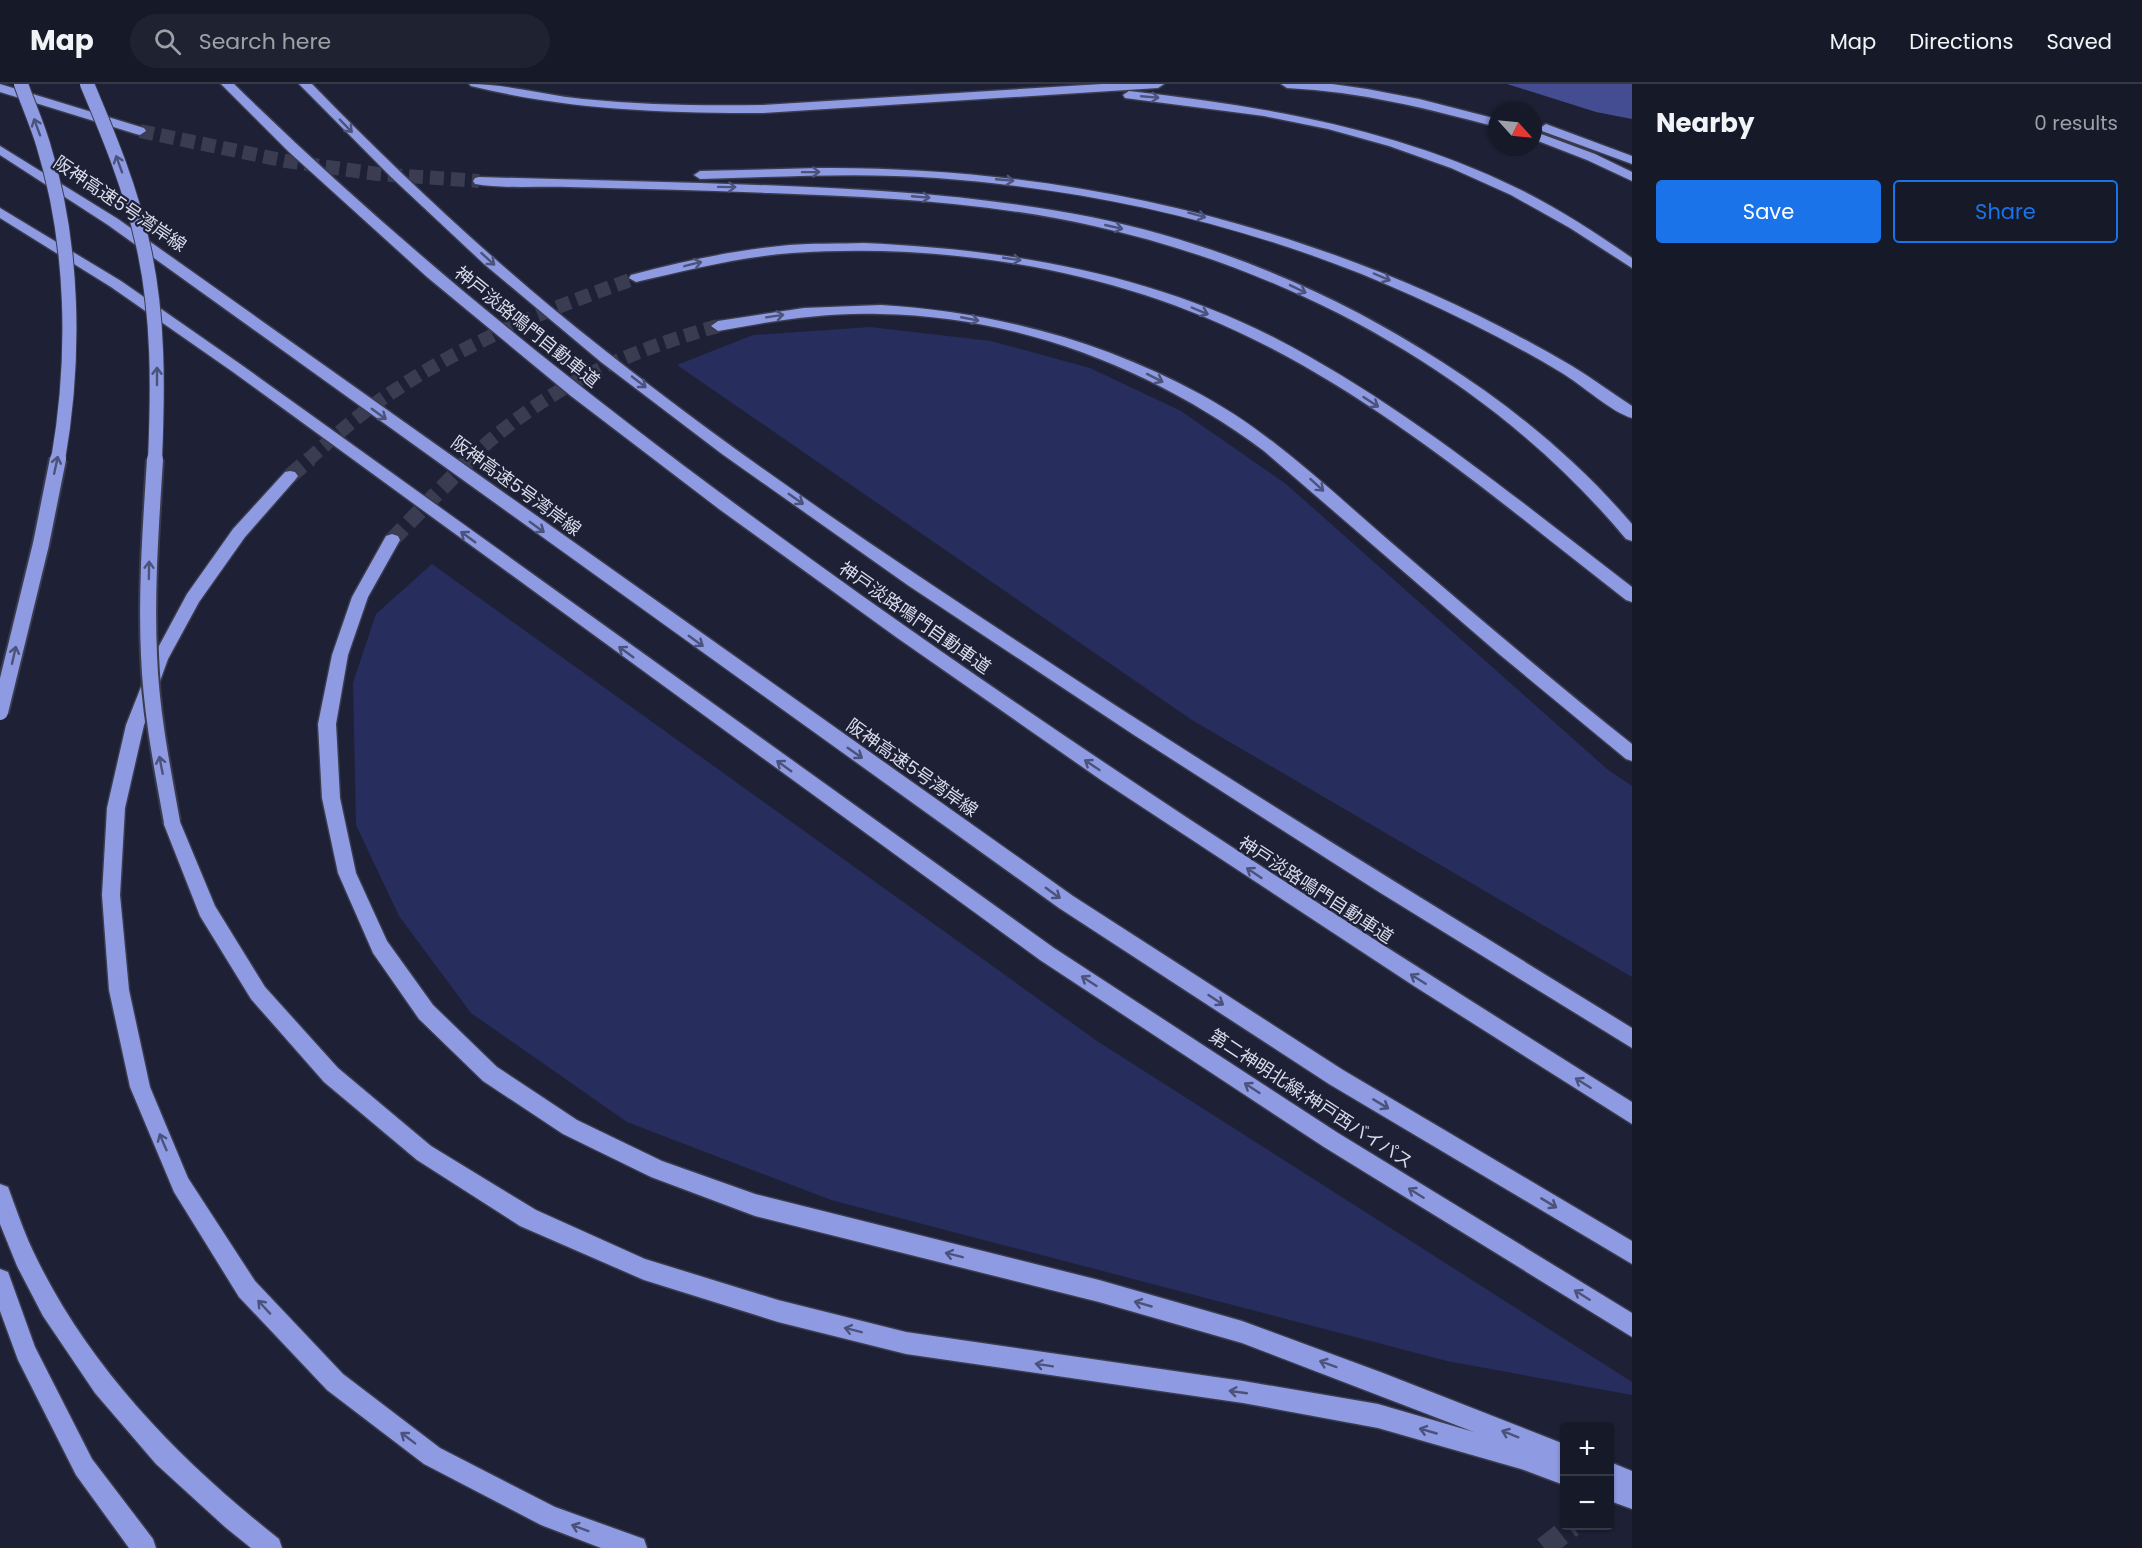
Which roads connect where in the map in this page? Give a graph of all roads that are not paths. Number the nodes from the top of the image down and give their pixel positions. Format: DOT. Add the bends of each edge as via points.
graph roads {
  1 [pos="21,84"];
  2 [pos="87,84"];
  3 [pos="227,84"];
  4 [pos="305,84"];
  5 [pos="475,84"];
  6 [pos="1158,84"];
  7 [pos="1287,84"];
  8 [pos="1332,84"];
  9 [pos="0,88"];
  10 [pos="1028,92"];
  11 [pos="1488,111"];
  12 [pos="1488,121"];
  13 [pos="1542,126"];
  14 [pos="140,131"];
  15 [pos="1542,138"];
  16 [pos="0,150"];
  17 [pos="1632,160"];
  18 [pos="1632,177"];
  19 [pos="0,212"];
  20 [pos="1632,264"];
  21 [pos="636,278"];
  22 [pos="718,326"];
  23 [pos="1632,413"];
  24 [pos="290,476"];
  25 [pos="1632,535"];
  26 [pos="392,540"];
  27 [pos="1632,596"];
  28 [pos="0,712"];
  29 [pos="1632,754"];
  30 [pos="1005,859"];
  31 [pos="1632,1039"];
  32 [pos="1632,1114"];
  33 [pos="0,1195"];
  34 [pos="1632,1253"];
  35 [pos="0,1280"];
  36 [pos="1632,1326"];
  37 [pos="1560,1454"];
  38 [pos="1560,1472"];
  39 [pos="1614,1476"];
  40 [pos="1632,1483"];
  41 [pos="1614,1490"];
  42 [pos="1632,1497"];
  43 [pos="144,1548"];
  44 [pos="270,1548"];
  45 [pos="635,1548"];
  28 -- 1 [label="highway, one-way, bridge" via="62,440 68,358 68,289 58,215 43,145"];
  38 -- 2 [label="highway, one-way, bridge" via="1378,1416 1243,1392 906,1343 778,1311 644,1269 528,1218 424,1153 331,1075 258,993 207,910 172,822 155,734 148,634 157,344 148,269 132,201"];
  32 -- 3 [label="highway, 神戸淡路鳴門自動車道, one-way" via="1323,919 1049,737 683,476 442,284 340,195"];
  4 -- 31 [label="highway, 神戸淡路鳴門自動車道, one-way" via="389,169 492,263 715,441 882,560 1087,697"];
  5 -- 10 [label="highway" via="564,102 697,110"];
  6 -- 10 [label="highway"];
  7 -- 12 [label="highway" via="1368,93"];
  8 -- 11 [label="highway" via="1416,94"];
  9 -- 14 [label="highway"];
  10 -- 20 [label="highway, one-way" via="1130,95 1239,107 1395,143 1449,161 1517,191"];
  13 -- 17 [label="highway"];
  15 -- 18 [label="highway"];
  16 -- 30 [label="highway, 阪神高速5号湾岸線, one-way" via="113,222"];
  36 -- 19 [label="highway, 第二神明北線;神戸西バイパス, one-way" via="1330,1140 1047,954 228,363 116,285"];
  21 -- 27 [label="highway, one-way" via="713,260 791,249 878,247 956,251 1033,262 1111,281 1184,305 1250,333 1329,375 1401,422"];
  22 -- 29 [label="highway, one-way" via="780,314 837,310 956,316 1079,346 1137,369 1198,399 1311,480 1481,630"];
  23 -- 25 [label="highway" via="1568,370 1425,295 1343,261 1260,232 1097,193 1004,180 850,171 479,181 761,188 979,202 1088,220 1207,253 1295,288 1429,359 1494,404 1560,459"];
  45 -- 24 [label="highway, one-way" via="549,1517 432,1456 335,1382 247,1289 181,1185 140,1087 119,990 111,895 116,808 135,725 160,659 193,598 239,534"];
  37 -- 26 [label="highway, one-way" via="1242,1332 1099,1291 755,1205 658,1170 570,1127 490,1074 426,1012 380,947 347,873 331,798 327,724 340,655 360,597"];
  30 -- 34 [label="highway, 第二神明北線;神戸西バイパス, one-way" via="1066,903 1336,1077"];
  33 -- 44 [label="highway" via="28,1266 68,1335 138,1429 225,1514"];
  35 -- 43 [label="highway" via="26,1352 84,1467"];
  39 -- 40 [label="highway"];
  41 -- 42 [label="highway"];
}
